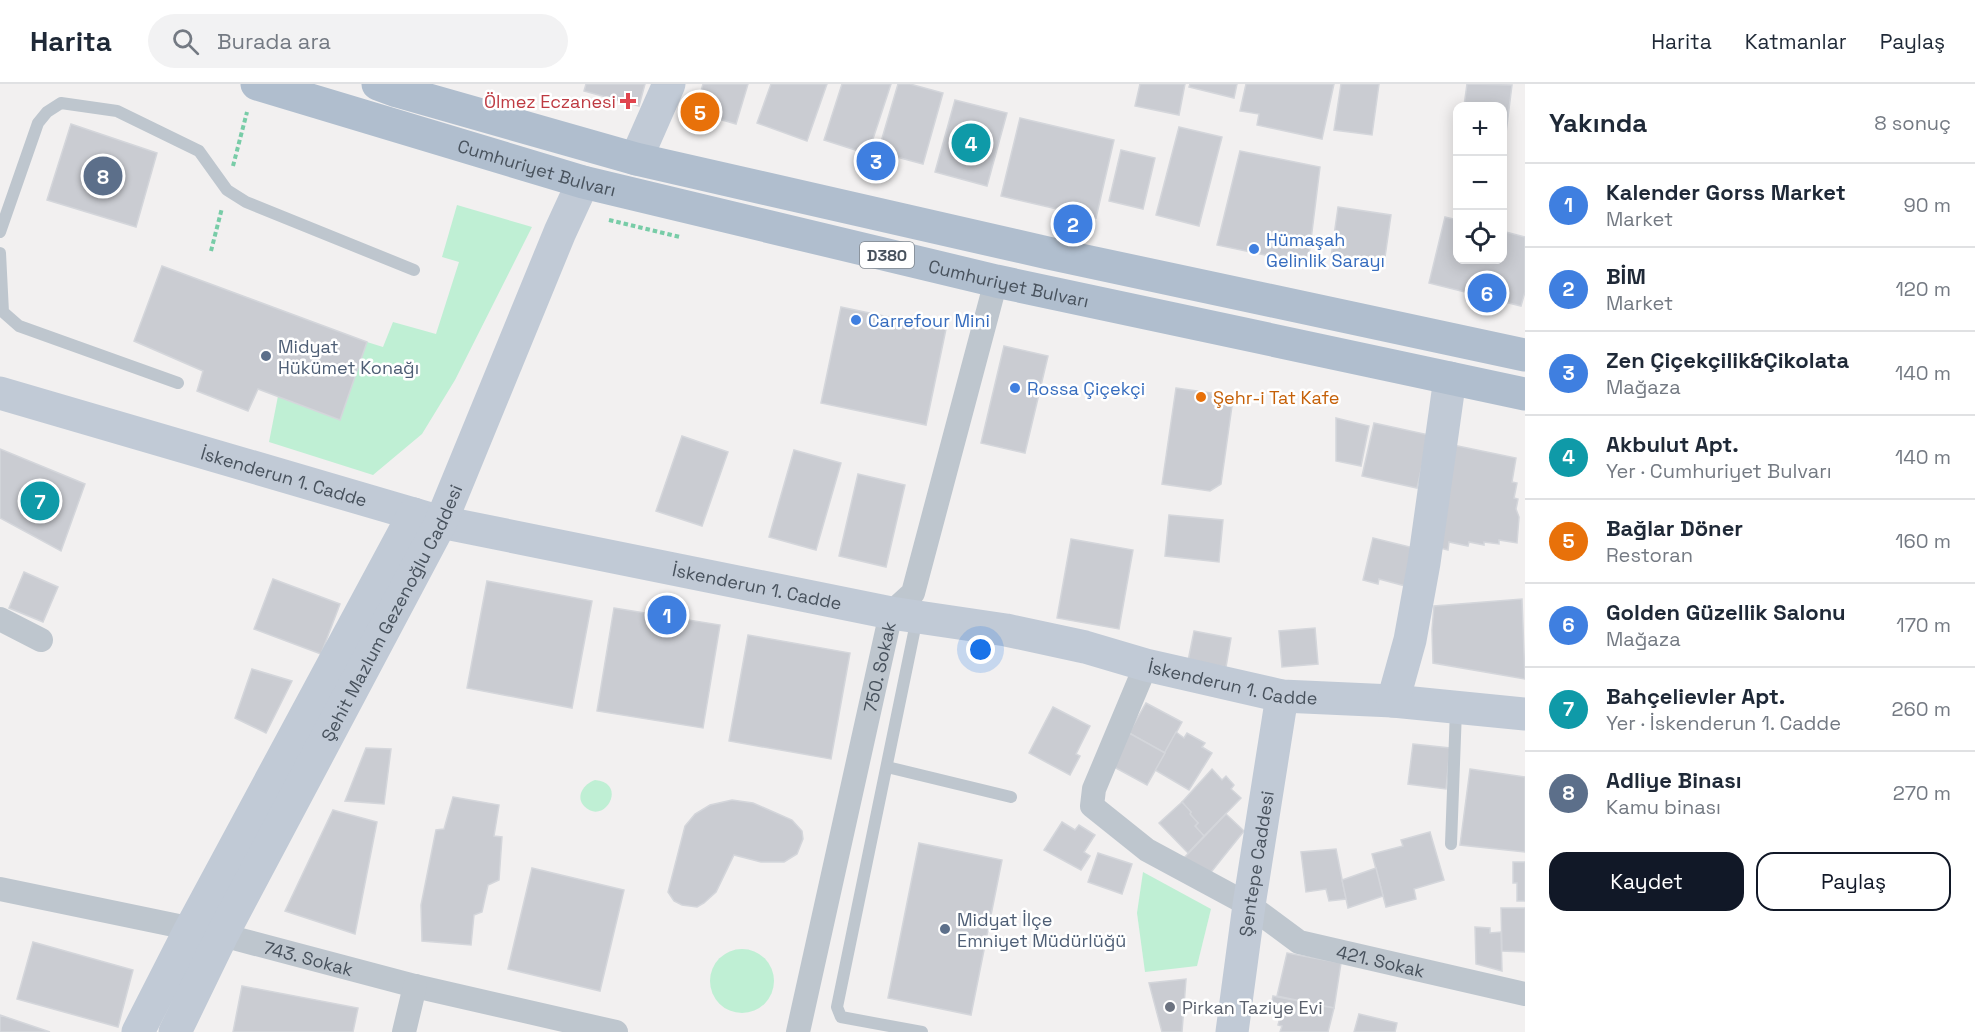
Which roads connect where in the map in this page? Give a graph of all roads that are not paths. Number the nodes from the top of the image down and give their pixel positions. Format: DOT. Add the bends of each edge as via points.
graph roads {
  1 [pos="257,84"];
  2 [pos="378,84"];
  3 [pos="669,84"];
  4 [pos="636,159"];
  5 [pos="583,182"];
  6 [pos="0,232"];
  7 [pos="0,253"];
  8 [pos="414,270"];
  9 [pos="996,281"];
  10 [pos="1525,355"];
  11 [pos="1450,378"];
  12 [pos="178,383"];
  13 [pos="0,393"];
  14 [pos="1525,394"];
  15 [pos="428,518"];
  16 [pos="904,615"];
  17 [pos="0,619"];
  18 [pos="41,640"];
  19 [pos="1146,665"];
  20 [pos="1282,696"];
  21 [pos="1393,701"];
  22 [pos="1456,708"];
  23 [pos="1525,714"];
  24 [pos="887,767"];
  25 [pos="1011,796"];
  26 [pos="1451,844"];
  27 [pos="0,889"];
  28 [pos="1250,905"];
  29 [pos="190,930"];
  30 [pos="222,935"];
  31 [pos="416,986"];
  32 [pos="1525,994"];
  33 [pos="579,1027"];
  34 [pos="138,1032"];
  35 [pos="175,1032"];
  36 [pos="404,1032"];
  37 [pos="616,1032"];
  38 [pos="798,1032"];
  39 [pos="922,1032"];
  40 [pos="1232,1032"];
  1 -- 5 [label="main road, Cumhuriyet Bulvarı / D380"];
  2 -- 4 [label="main road, Cumhuriyet Bulvarı / D380"];
  3 -- 4 [label="street"];
  4 -- 10 [label="main road, Cumhuriyet Bulvarı / D380" via="1071,258"];
  5 -- 9 [label="main road, Cumhuriyet Bulvarı / D380"];
  5 -- 15 [label="street, Şehit Mazlum Gezenoğlu Caddesi"];
  6 -- 8 [label="lane" via="38,123 61,103 117,111 200,151 227,190 246,202"];
  7 -- 12 [label="lane" via="3,312 19,326"];
  9 -- 11 [label="main road, Cumhuriyet Bulvarı / D380"];
  9 -- 16 [label="street, 750. Sokak"];
  11 -- 14 [label="main road, Cumhuriyet Bulvarı / D380"];
  11 -- 21 [label="street" via="1412,629"];
  13 -- 15 [label="street, İskenderun 1. Cadde"];
  15 -- 16 [label="street, İskenderun 1. Cadde"];
  15 -- 29 [label="street, Şehit Mazlum Gezenoğlu Caddesi"];
  15 -- 30 [label="street, Şehit Mazlum Gezenoğlu Caddesi"];
  16 -- 19 [label="street, İskenderun 1. Cadde" via="1006,630"];
  16 -- 24 [label="lane"];
  16 -- 38 [label="street, 750. Sokak"];
  17 -- 18 [label="street"];
  19 -- 20 [label="street, İskenderun 1. Cadde"];
  19 -- 28 [label="street, 421. Sokak" via="1094,789 1092,806 1147,850"];
  20 -- 21 [label="street, İskenderun 1. Cadde"];
  20 -- 28 [label="street, Şentepe Caddesi"];
  21 -- 22 [label="street, İskenderun 1. Cadde"];
  22 -- 23 [label="street, İskenderun 1. Cadde"];
  22 -- 26 [label="lane"];
  24 -- 25 [label="lane"];
  24 -- 39 [label="lane" via="837,1007 841,1017"];
  27 -- 29 [label="street, 743. Sokak"];
  28 -- 32 [label="street, 421. Sokak" via="1299,942"];
  28 -- 40 [label="street, Şentepe Caddesi"];
  29 -- 30 [label="street, 743. Sokak"];
  29 -- 34 [label="street, Şehit Mazlum Gezenoğlu Caddesi"];
  30 -- 31 [label="street, 743. Sokak"];
  30 -- 35 [label="street, Şehit Mazlum Gezenoğlu Caddesi"];
  31 -- 33 [label="street, 743. Sokak"];
  31 -- 36 [label="street"];
  33 -- 37 [label="street, 743. Sokak"];
}
